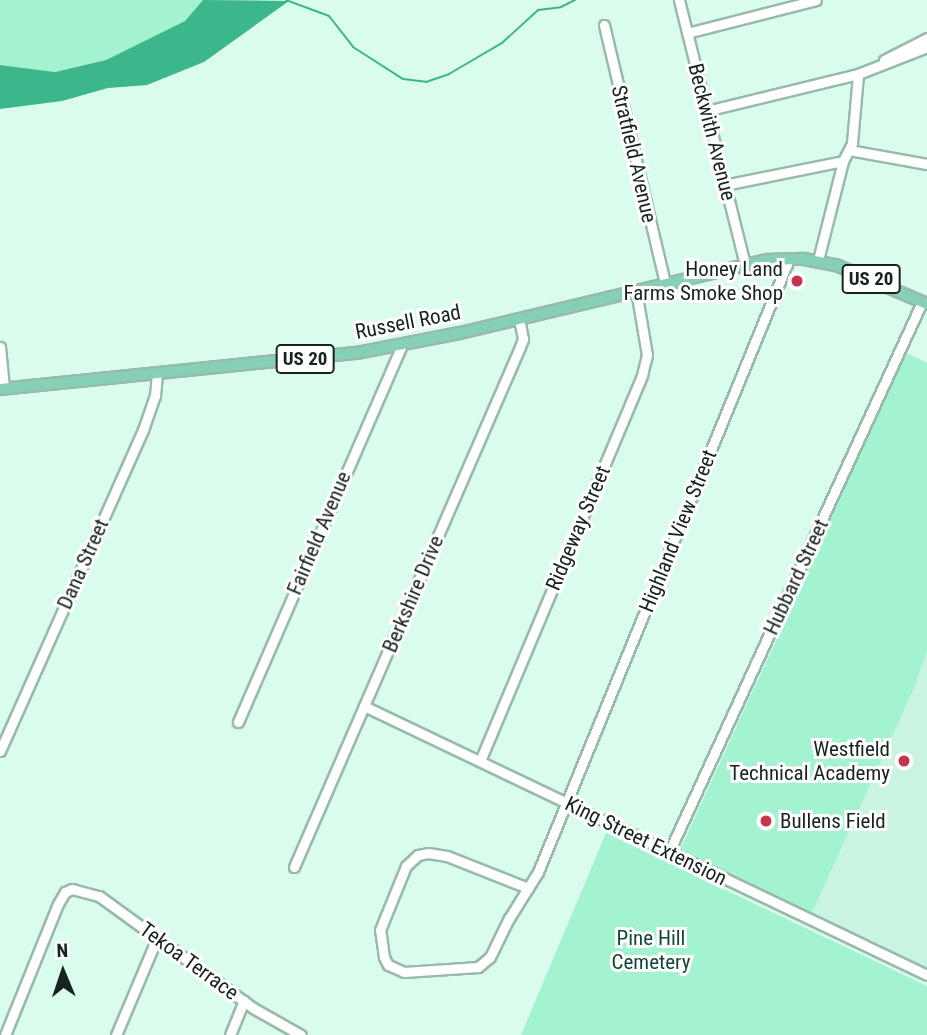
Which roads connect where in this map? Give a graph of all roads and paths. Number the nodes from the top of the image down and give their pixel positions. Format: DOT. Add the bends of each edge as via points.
graph roads {
  1 [pos="679,0"];
  2 [pos="816,0"];
  3 [pos="604,25"];
  4 [pos="687,33"];
  5 [pos="927,38"];
  6 [pos="927,47"];
  7 [pos="877,65"];
  8 [pos="858,74"];
  9 [pos="706,111"];
  10 [pos="849,150"];
  11 [pos="843,161"];
  12 [pos="927,164"];
  13 [pos="724,185"];
  14 [pos="789,259"];
  15 [pos="818,260"];
  16 [pos="745,264"];
  17 [pos="665,283"];
  18 [pos="636,290"];
  19 [pos="925,303"];
  20 [pos="519,319"];
  21 [pos="401,345"];
  22 [pos="0,347"];
  23 [pos="157,374"];
  24 [pos="2,388"];
  25 [pos="364,706"];
  26 [pos="237,722"];
  27 [pos="0,751"];
  28 [pos="480,761"];
  29 [pos="566,803"];
  30 [pos="669,852"];
  31 [pos="294,867"];
  32 [pos="528,888"];
  33 [pos="157,938"];
  34 [pos="927,975"];
  35 [pos="244,1001"];
  36 [pos="5,1035"];
  37 [pos="116,1035"];
  38 [pos="230,1035"];
  39 [pos="300,1035"];
  1 -- 4 [label="street, Beckwith Avenue"];
  2 -- 4 [label="street"];
  3 -- 17 [label="street, Stratfield Avenue"];
  4 -- 9 [label="street, Beckwith Avenue"];
  5 -- 7 [label="street"];
  6 -- 7 [label="street"];
  7 -- 8 [label="street"];
  8 -- 9 [label="street"];
  8 -- 10 [label="street"];
  9 -- 13 [label="street, Beckwith Avenue"];
  10 -- 11 [label="street"];
  10 -- 12 [label="street"];
  11 -- 13 [label="street"];
  11 -- 15 [label="street"];
  13 -- 16 [label="street, Beckwith Avenue"];
  14 -- 15 [label="main road, Russell Road / US 20"];
  14 -- 16 [label="main road, Russell Road / US 20"];
  14 -- 29 [label="street, Highland View Street"];
  15 -- 19 [label="main road, US 20"];
  16 -- 17 [label="main road, Russell Road / US 20"];
  17 -- 18 [label="main road, Russell Road / US 20"];
  18 -- 20 [label="main road, Russell Road / US 20"];
  18 -- 28 [label="street, Ridgeway Street" via="646,355 642,375"];
  19 -- 30 [label="street, Hubbard Street"];
  20 -- 21 [label="main road, Russell Road / US 20"];
  20 -- 25 [label="street, Berkshire Drive" via="520,347"];
  21 -- 23 [label="main road, Russell Road / US 20"];
  21 -- 26 [label="street, Fairfield Avenue"];
  22 -- 24 [label="street"];
  23 -- 24 [label="main road, Russell Road / US 20"];
  23 -- 27 [label="street, Dana Street" via="143,429"];
  25 -- 28 [label="street, King Street Extension"];
  25 -- 31 [label="street, Berkshire Drive"];
  28 -- 29 [label="street, King Street Extension"];
  29 -- 30 [label="street, King Street Extension"];
  29 -- 32 [label="street, Highland View Street"];
  30 -- 34 [label="street, King Street Extension"];
  32 -- 32 [label="street, Highland View Street" via="447,856 418,855 407,866 380,930 388,965 404,971 484,965"];
  33 -- 35 [label="street, Tekoa Terrace"];
  33 -- 36 [label="street, Tekoa Terrace" via="99,896 67,890"];
  33 -- 37 [label="street"];
  35 -- 38 [label="street"];
  35 -- 39 [label="street, Tekoa Terrace"];
}
